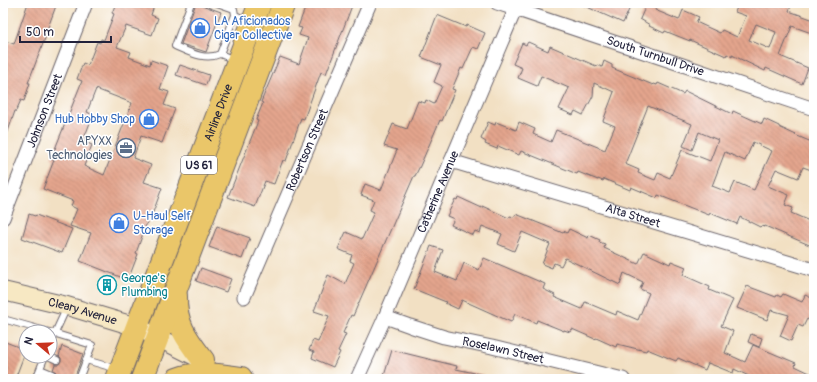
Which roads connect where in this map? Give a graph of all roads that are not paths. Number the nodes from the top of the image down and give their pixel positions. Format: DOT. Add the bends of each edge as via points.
graph roads {
  1 [pos="86,3"];
  2 [pos="191,3"];
  3 [pos="217,3"];
  4 [pos="284,3"];
  5 [pos="370,3"];
  6 [pos="497,3"];
  7 [pos="516,6"];
  8 [pos="249,14"];
  9 [pos="229,57"];
  10 [pos="814,109"];
  11 [pos="451,161"];
  12 [pos="3,218"];
  13 [pos="814,270"];
  14 [pos="3,291"];
  15 [pos="176,291"];
  16 [pos="244,298"];
  17 [pos="67,306"];
  18 [pos="385,317"];
  19 [pos="3,319"];
  20 [pos="20,324"];
  21 [pos="56,324"];
  22 [pos="137,327"];
  23 [pos="58,335"];
  24 [pos="159,337"];
  25 [pos="86,360"];
  26 [pos="203,360"];
  27 [pos="42,364"];
  28 [pos="40,369"];
  29 [pos="52,374"];
  30 [pos="119,375"];
  31 [pos="242,378"];
  32 [pos="36,379"];
  33 [pos="79,379"];
  34 [pos="142,379"];
  35 [pos="177,379"];
  36 [pos="357,379"];
  37 [pos="623,379"];
  1 -- 12 [label="street, Johnson Street"];
  2 -- 9 [label="lane" via="175,46 198,56"];
  3 -- 8 [label="lane"];
  4 -- 15 [label="highway, Airline Drive / US 61"];
  5 -- 16 [label="street, Robertson Street"];
  6 -- 7 [label="street, South Turnbull Drive"];
  7 -- 10 [label="street, South Turnbull Drive"];
  7 -- 11 [label="street, Catherine Avenue"];
  8 -- 9 [label="highway, Airline Drive / US 61"];
  9 -- 22 [label="highway, Airline Drive / US 61"];
  11 -- 13 [label="street, Alta Street"];
  11 -- 18 [label="street, Catherine Avenue"];
  14 -- 17 [label="street, Cleary Avenue"];
  15 -- 24 [label="highway, Airline Drive / US 61"];
  15 -- 26 [label="highway" via="177,315 181,328"];
  17 -- 21 [label="lane"];
  17 -- 22 [label="street, Cleary Avenue"];
  18 -- 36 [label="street, Catherine Avenue"];
  18 -- 37 [label="street, Roselawn Street" via="444,337"];
  19 -- 20 [label="lane"];
  22 -- 24 [label="street, Cleary Avenue"];
  22 -- 30 [label="highway, Airline Drive / US 61"];
  23 -- 25 [label="lane" via="92,344"];
  24 -- 26 [label="street, Cleary Avenue"];
  24 -- 34 [label="highway, Airline Drive / US 61"];
  25 -- 30 [label="lane"];
  25 -- 33 [label="lane"];
  26 -- 31 [label="street, Cleary Avenue"];
  27 -- 28 [label="lane"];
  28 -- 29 [label="lane"];
  28 -- 32 [label="lane"];
  31 -- 35 [label="highway" via="207,374"];
}
